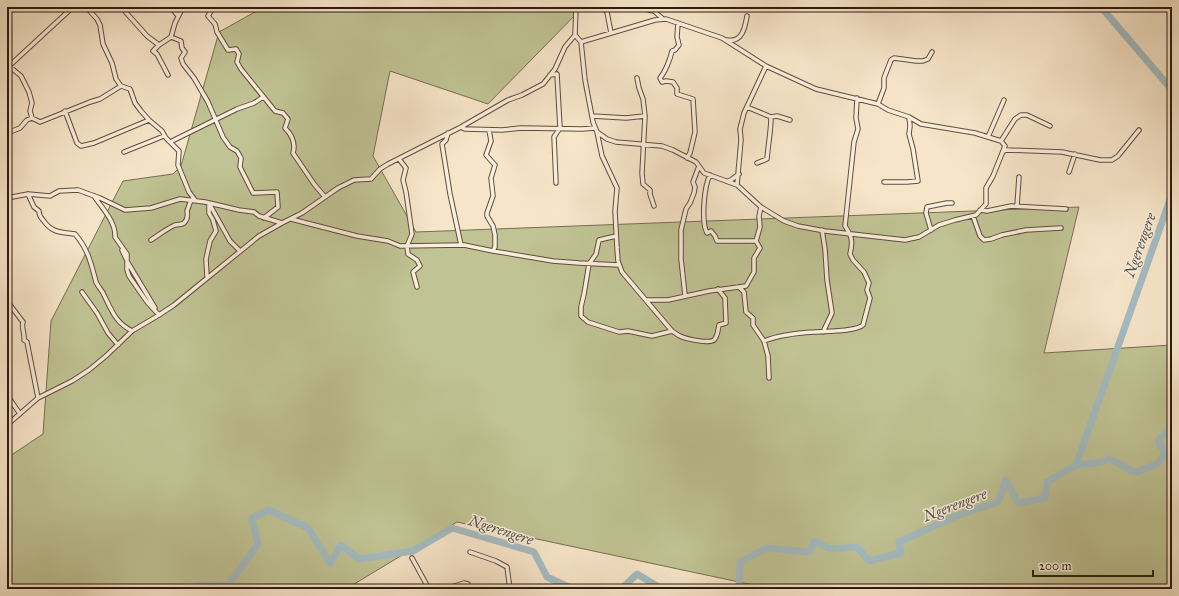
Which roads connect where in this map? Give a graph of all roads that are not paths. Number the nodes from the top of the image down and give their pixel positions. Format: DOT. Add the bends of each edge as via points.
graph roads {
  1 [pos="73,7"];
  2 [pos="86,7"];
  3 [pos="123,7"];
  4 [pos="171,7"];
  5 [pos="182,7"];
  6 [pos="210,7"];
  7 [pos="576,7"];
  8 [pos="603,7"];
  9 [pos="643,7"];
  10 [pos="178,16"];
  11 [pos="747,16"];
  12 [pos="662,18"];
  13 [pos="678,23"];
  14 [pos="611,33"];
  15 [pos="575,35"];
  16 [pos="171,37"];
  17 [pos="722,38"];
  18 [pos="581,42"];
  19 [pos="159,45"];
  20 [pos="932,52"];
  21 [pos="766,66"];
  22 [pos="8,67"];
  23 [pos="168,75"];
  24 [pos="550,76"];
  25 [pos="637,78"];
  26 [pos="121,86"];
  27 [pos="263,97"];
  28 [pos="857,98"];
  29 [pos="1004,100"];
  30 [pos="878,104"];
  31 [pos="747,107"];
  32 [pos="65,111"];
  33 [pos="592,116"];
  34 [pos="645,116"];
  35 [pos="771,116"];
  36 [pos="909,117"];
  37 [pos="32,118"];
  38 [pos="149,120"];
  39 [pos="215,120"];
  40 [pos="790,120"];
  41 [pos="1050,126"];
  42 [pos="461,127"];
  43 [pos="560,128"];
  44 [pos="595,128"];
  45 [pos="490,130"];
  46 [pos="1139,130"];
  47 [pos="597,132"];
  48 [pos="448,133"];
  49 [pos="7,134"];
  50 [pos="164,136"];
  51 [pos="988,137"];
  52 [pos="1001,141"];
  53 [pos="170,142"];
  54 [pos="644,144"];
  55 [pos="1004,151"];
  56 [pos="124,152"];
  57 [pos="1074,154"];
  58 [pos="687,158"];
  59 [pos="399,159"];
  60 [pos="757,163"];
  61 [pos="698,166"];
  62 [pos="1070,172"];
  63 [pos="739,174"];
  64 [pos="710,175"];
  65 [pos="1019,177"];
  66 [pos="724,181"];
  67 [pos="884,182"];
  68 [pos="556,183"];
  69 [pos="737,185"];
  70 [pos="28,194"];
  71 [pos="93,195"];
  72 [pos="325,197"];
  73 [pos="7,198"];
  74 [pos="193,200"];
  75 [pos="952,203"];
  76 [pos="209,204"];
  77 [pos="654,206"];
  78 [pos="1016,206"];
  79 [pos="761,207"];
  80 [pos="1066,209"];
  81 [pos="980,210"];
  82 [pos="973,216"];
  83 [pos="264,218"];
  84 [pos="291,219"];
  85 [pos="282,223"];
  86 [pos="1061,228"];
  87 [pos="822,230"];
  88 [pos="931,230"];
  89 [pos="850,234"];
  90 [pos="616,236"];
  91 [pos="151,240"];
  92 [pos="756,242"];
  93 [pos="461,245"];
  94 [pos="407,246"];
  95 [pos="122,250"];
  96 [pos="240,251"];
  97 [pos="493,251"];
  98 [pos="128,263"];
  99 [pos="589,264"];
  100 [pos="619,265"];
  101 [pos="207,277"];
  102 [pos="746,286"];
  103 [pos="417,287"];
  104 [pos="739,288"];
  105 [pos="718,289"];
  106 [pos="82,292"];
  107 [pos="744,292"];
  108 [pos="684,295"];
  109 [pos="647,300"];
  110 [pos="7,301"];
  111 [pos="159,316"];
  112 [pos="132,331"];
  113 [pos="672,331"];
  114 [pos="824,332"];
  115 [pos="764,341"];
  116 [pos="118,346"];
  117 [pos="769,378"];
  118 [pos="7,395"];
  119 [pos="38,398"];
  120 [pos="20,414"];
  121 [pos="7,425"];
  122 [pos="470,552"];
  123 [pos="412,558"];
  124 [pos="429,589"];
  125 [pos="445,589"];
  126 [pos="470,589"];
  127 [pos="510,589"];
  1 -- 22 [label="street"];
  2 -- 26 [label="street" via="100,25 103,44 112,63 114,75"];
  3 -- 19 [label="street" via="147,36"];
  4 -- 10 [label="street"];
  5 -- 10 [label="street"];
  6 -- 27 [label="street" via="208,16 215,24 217,32 228,50 236,50 239,54 237,62"];
  7 -- 15 [label="street"];
  8 -- 14 [label="street" via="607,12"];
  9 -- 12 [label="street" via="654,11"];
  10 -- 16 [label="street"];
  11 -- 17 [label="street" via="741,36 732,40"];
  12 -- 13 [label="street"];
  12 -- 14 [label="street"];
  13 -- 17 [label="street"];
  13 -- 58 [label="street" via="679,45 672,51 666,71 660,78 662,82 673,82 677,94 693,99 695,132"];
  14 -- 18 [label="street"];
  15 -- 18 [label="street"];
  15 -- 24 [label="street" via="565,47"];
  16 -- 19 [label="street"];
  16 -- 39 [label="street" via="181,41 185,52 181,58 182,63 200,87"];
  17 -- 21 [label="street"];
  18 -- 33 [label="street"];
  19 -- 23 [label="street" via="154,51"];
  20 -- 30 [label="street" via="928,59 922,61 894,58 891,60"];
  21 -- 28 [label="street" via="816,89"];
  21 -- 31 [label="street"];
  22 -- 37 [label="street" via="21,76 32,103"];
  24 -- 42 [label="street" via="540,86 508,100"];
  24 -- 43 [label="street" via="557,74"];
  25 -- 34 [label="street"];
  26 -- 32 [label="street" via="100,99"];
  26 -- 38 [label="street" via="130,89 135,103"];
  27 -- 39 [label="street"];
  27 -- 72 [label="street" via="275,111 283,113 288,119 285,128 291,134 293,153"];
  28 -- 30 [label="street"];
  28 -- 89 [label="street" via="858,130 854,142 845,226"];
  29 -- 51 [label="street"];
  30 -- 36 [label="street"];
  31 -- 35 [label="street"];
  31 -- 63 [label="street" via="740,129"];
  32 -- 37 [label="street" via="42,122"];
  32 -- 38 [label="street" via="77,143 81,146"];
  33 -- 34 [label="street"];
  33 -- 44 [label="street"];
  34 -- 54 [label="street"];
  35 -- 40 [label="street"];
  35 -- 60 [label="street" via="767,159"];
  36 -- 51 [label="street" via="921,124"];
  36 -- 67 [label="street" via="909,134 918,181"];
  37 -- 49 [label="street"];
  38 -- 50 [label="street"];
  39 -- 53 [label="street"];
  39 -- 83 [label="street" via="230,147 237,151 241,158 240,167 253,193 277,192 278,207"];
  41 -- 52 [label="street" via="1027,115 1021,115 1015,119"];
  42 -- 45 [label="street"];
  42 -- 48 [label="street"];
  43 -- 44 [label="street"];
  43 -- 45 [label="street"];
  43 -- 68 [label="street" via="554,137"];
  44 -- 47 [label="street"];
  45 -- 97 [label="street" via="491,141 486,156 494,165 491,178 493,196 487,216 495,235"];
  46 -- 57 [label="street" via="1114,159 1104,160"];
  47 -- 54 [label="street" via="616,142"];
  47 -- 90 [label="street" via="602,156 616,185"];
  48 -- 59 [label="street"];
  48 -- 93 [label="street" via="442,144"];
  50 -- 53 [label="street"];
  50 -- 56 [label="street"];
  51 -- 52 [label="street"];
  52 -- 55 [label="street" via="1005,146"];
  53 -- 74 [label="street" via="179,151 178,165"];
  54 -- 58 [label="street" via="662,146"];
  54 -- 77 [label="street" via="643,184 650,190"];
  55 -- 57 [label="street" via="1053,151"];
  55 -- 81 [label="street" via="986,188 986,204"];
  57 -- 62 [label="street"];
  58 -- 61 [label="street" via="696,162"];
  59 -- 72 [label="street" via="380,169 371,179 354,180"];
  59 -- 94 [label="street" via="406,168 402,180 412,234"];
  61 -- 64 [label="street"];
  61 -- 108 [label="street" via="693,182 694,193 681,230"];
  63 -- 66 [label="street" via="732,180"];
  63 -- 69 [label="street"];
  64 -- 66 [label="street"];
  64 -- 92 [label="street" via="704,203 707,233 711,231 717,241"];
  65 -- 78 [label="street"];
  66 -- 69 [label="street"];
  69 -- 79 [label="street"];
  70 -- 71 [label="street" via="50,196 72,190"];
  70 -- 73 [label="street"];
  70 -- 112 [label="street" via="48,228 56,232 75,234 86,247 94,268 96,283 120,324"];
  71 -- 74 [label="street" via="119,208 132,210 162,206 178,199"];
  71 -- 98 [label="street" via="115,229 115,237 127,254"];
  72 -- 84 [label="street"];
  74 -- 76 [label="street"];
  74 -- 91 [label="street" via="186,211 188,214 185,222"];
  75 -- 88 [label="street" via="927,207 926,213"];
  76 -- 83 [label="street" via="254,212"];
  76 -- 96 [label="street" via="230,241"];
  76 -- 101 [label="street" via="209,213 216,231 210,241 206,259"];
  78 -- 80 [label="street"];
  78 -- 81 [label="street"];
  79 -- 87 [label="street" via="784,221"];
  79 -- 92 [label="street"];
  81 -- 82 [label="street"];
  82 -- 86 [label="street" via="984,240 1026,230"];
  82 -- 88 [label="street" via="939,225"];
  83 -- 85 [label="street"];
  84 -- 85 [label="street"];
  84 -- 94 [label="street" via="357,236 384,240 398,246"];
  85 -- 96 [label="street"];
  87 -- 89 [label="street"];
  87 -- 114 [label="street" via="832,313"];
  88 -- 89 [label="street" via="919,237 905,240"];
  89 -- 114 [label="street" via="850,254 868,279 868,307 860,327"];
  90 -- 99 [label="street" via="598,240 596,254"];
  90 -- 100 [label="street"];
  92 -- 102 [label="street" via="760,248 754,258 754,272"];
  93 -- 94 [label="street"];
  93 -- 97 [label="street"];
  94 -- 103 [label="street" via="408,254 417,260 420,266 412,272"];
  95 -- 98 [label="street"];
  96 -- 101 [label="street"];
  97 -- 99 [label="street"];
  98 -- 111 [label="street" via="128,273 133,282"];
  99 -- 100 [label="street"];
  99 -- 113 [label="street" via="581,307 581,316 585,320 619,332 628,331 652,336"];
  100 -- 109 [label="street" via="622,272"];
  101 -- 111 [label="street"];
  102 -- 104 [label="street"];
  102 -- 107 [label="street"];
  104 -- 105 [label="street"];
  104 -- 107 [label="street"];
  105 -- 108 [label="street"];
  105 -- 113 [label="street" via="725,298 726,323 719,325 714,340 709,342 681,337"];
  106 -- 116 [label="street"];
  107 -- 115 [label="street" via="746,312 753,318 753,325"];
  108 -- 109 [label="street" via="668,300"];
  109 -- 113 [label="street"];
  110 -- 119 [label="street" via="23,322 24,340 27,342"];
  111 -- 112 [label="street"];
  112 -- 116 [label="street"];
  114 -- 115 [label="street" via="788,335"];
  115 -- 117 [label="street"];
  116 -- 119 [label="street" via="89,370"];
  118 -- 120 [label="street"];
  119 -- 120 [label="street"];
  120 -- 121 [label="street"];
  122 -- 127 [label="street" via="507,567"];
  123 -- 124 [label="street"];
  125 -- 126 [label="street" via="464,582"];
}
